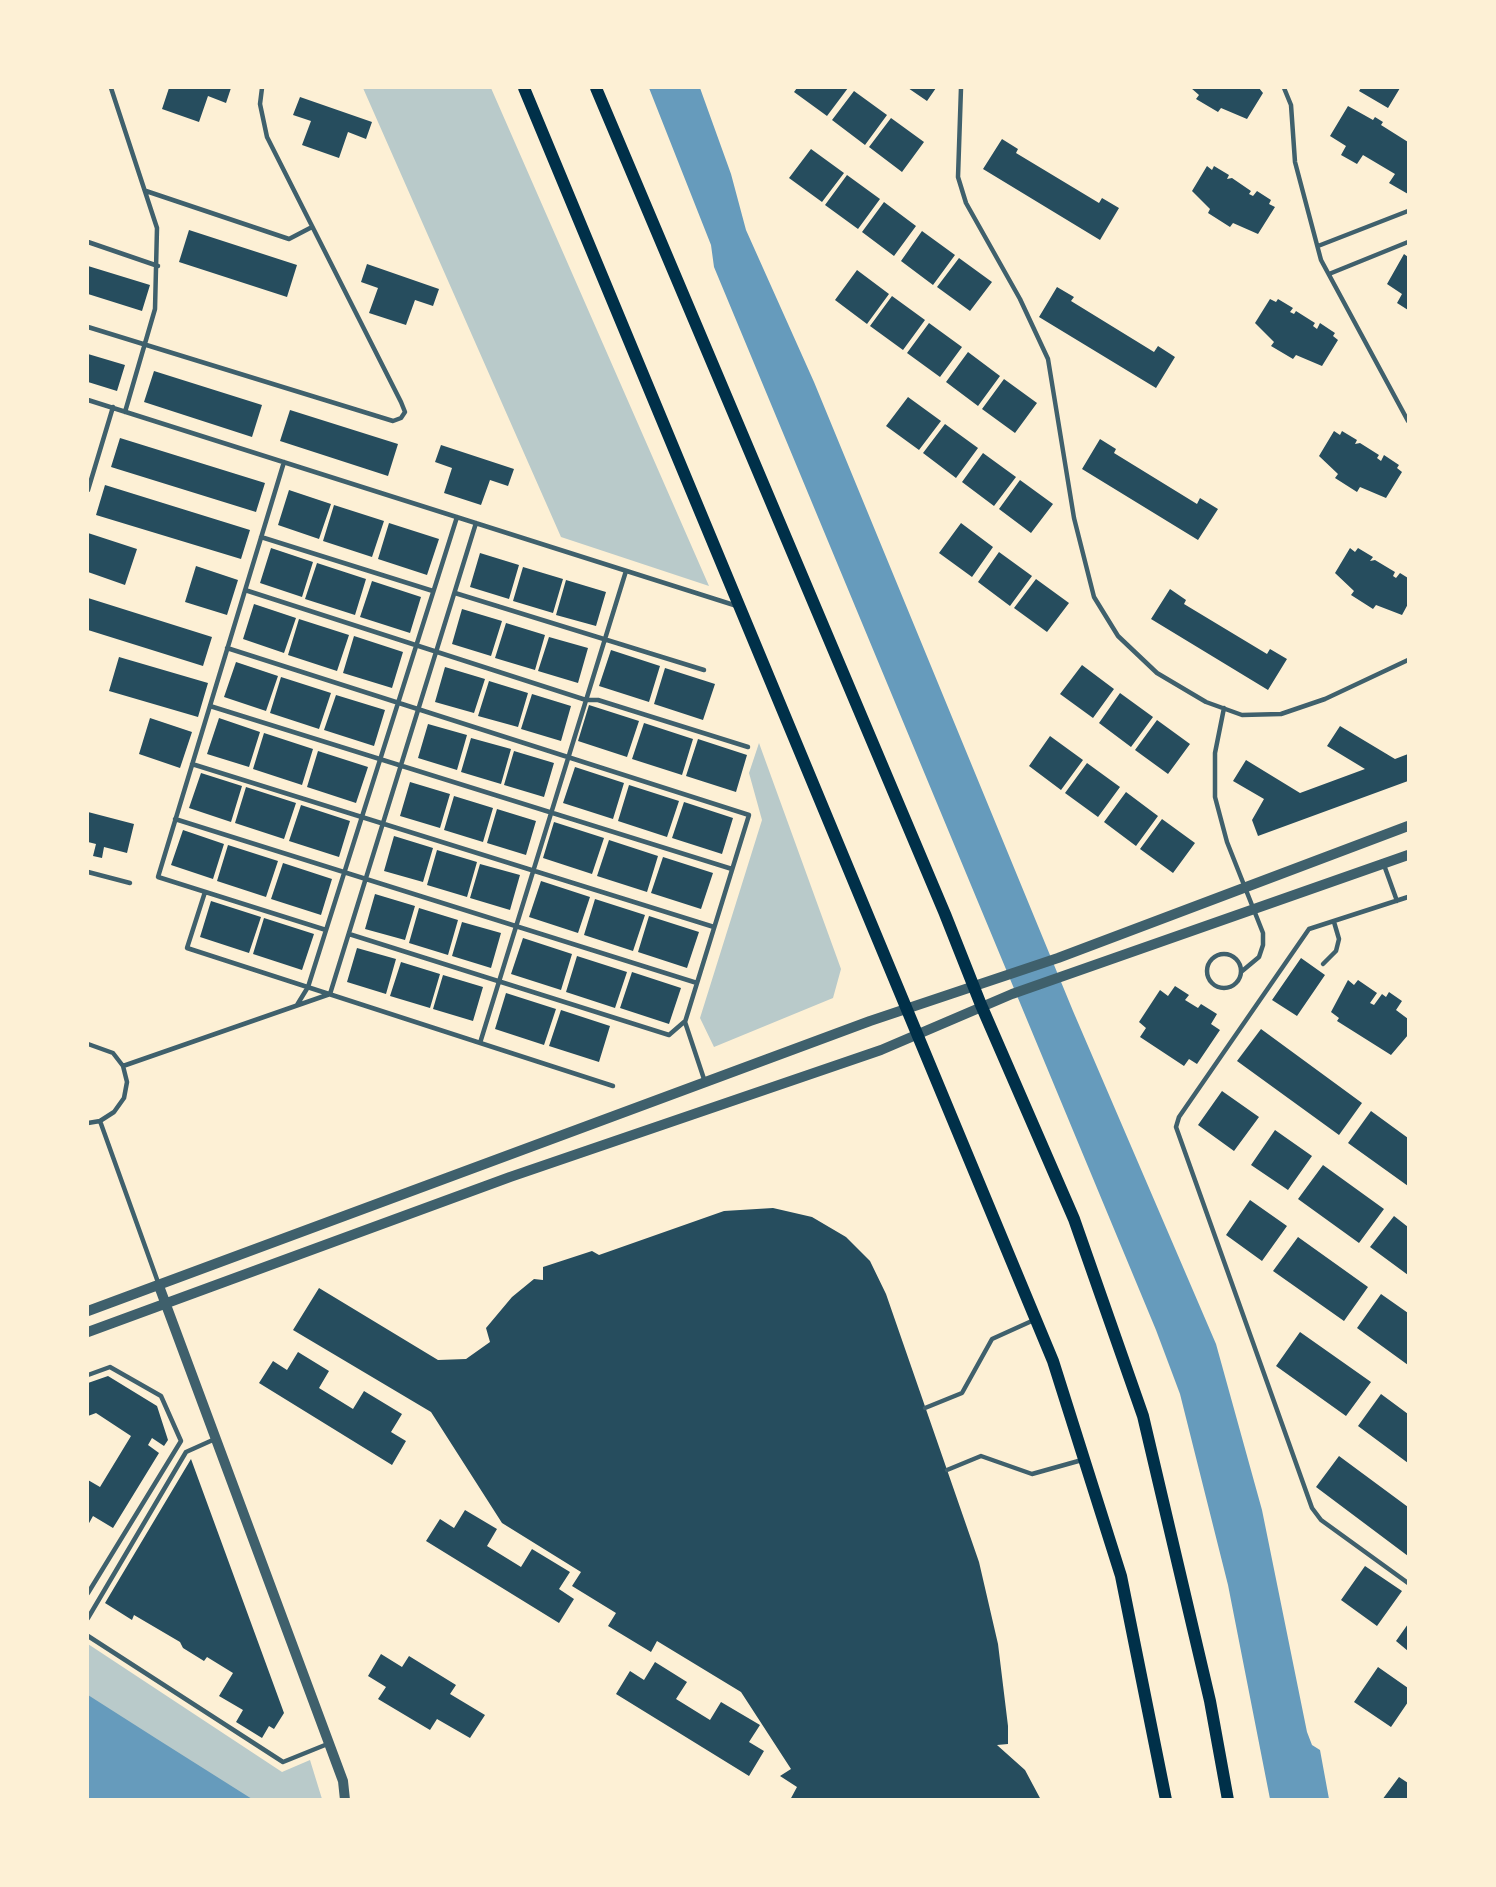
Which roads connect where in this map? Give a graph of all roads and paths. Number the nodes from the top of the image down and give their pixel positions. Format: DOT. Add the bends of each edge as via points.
graph roads {
  1 [pos="111,88"];
  2 [pos="262,88"];
  3 [pos="524,88"];
  4 [pos="596,88"];
  5 [pos="961,88"];
  6 [pos="1284,88"];
  7 [pos="145,190"];
  8 [pos="1409,211"];
  9 [pos="312,227"];
  10 [pos="88,242"];
  11 [pos="1409,243"];
  12 [pos="1318,246"];
  13 [pos="158,266"];
  14 [pos="1329,274"];
  15 [pos="88,327"];
  16 [pos="145,345"];
  17 [pos="88,400"];
  18 [pos="113,407"];
  19 [pos="125,412"];
  20 [pos="1409,421"];
  21 [pos="284,462"];
  22 [pos="88,490"];
  23 [pos="457,517"];
  24 [pos="477,523"];
  25 [pos="261,537"];
  26 [pos="626,571"];
  27 [pos="245,590"];
  28 [pos="433,591"];
  29 [pos="455,593"];
  30 [pos="737,606"];
  31 [pos="605,640"];
  32 [pos="416,645"];
  33 [pos="228,648"];
  34 [pos="436,652"];
  35 [pos="1409,660"];
  36 [pos="704,670"];
  37 [pos="586,700"];
  38 [pos="398,702"];
  39 [pos="210,706"];
  40 [pos="1224,708"];
  41 [pos="419,709"];
  42 [pos="748,747"];
  43 [pos="569,757"];
  44 [pos="380,760"];
  45 [pos="192,764"];
  46 [pos="401,766"];
  47 [pos="551,813"];
  48 [pos="362,817"];
  49 [pos="175,819"];
  50 [pos="383,824"];
  51 [pos="1409,826"];
  52 [pos="1409,855"];
  53 [pos="1383,864"];
  54 [pos="732,869"];
  55 [pos="534,870"];
  56 [pos="88,872"];
  57 [pos="344,872"];
  58 [pos="366,879"];
  59 [pos="130,883"];
  60 [pos="1245,887"];
  61 [pos="205,892"];
  62 [pos="1409,897"];
  63 [pos="1397,901"];
  64 [pos="1254,909"];
  65 [pos="1334,922"];
  66 [pos="516,926"];
  67 [pos="714,927"];
  68 [pos="326,930"];
  69 [pos="349,934"];
  70 [pos="1323,964"];
  71 [pos="1241,972"];
  72 [pos="499,981"];
  73 [pos="697,983"];
  74 [pos="308,987"];
  75 [pos="974,987"];
  76 [pos="330,995"];
  77 [pos="981,1005"];
  78 [pos="297,1006"];
  79 [pos="907,1009"];
  80 [pos="685,1022"];
  81 [pos="917,1032"];
  82 [pos="480,1043"];
  83 [pos="88,1044"];
  84 [pos="123,1066"];
  85 [pos="705,1083"];
  86 [pos="613,1086"];
  87 [pos="100,1121"];
  88 [pos="88,1123"];
  89 [pos="159,1286"];
  90 [pos="166,1305"];
  91 [pos="88,1311"];
  92 [pos="1035,1320"];
  93 [pos="88,1332"];
  94 [pos="88,1375"];
  95 [pos="925,1408"];
  96 [pos="216,1438"];
  97 [pos="1084,1459"];
  98 [pos="947,1470"];
  99 [pos="1409,1583"];
  100 [pos="88,1593"];
  101 [pos="88,1618"];
  102 [pos="88,1636"];
  103 [pos="330,1744"];
  104 [pos="345,1800"];
  105 [pos="1166,1800"];
  106 [pos="1228,1800"];
  1 -- 7 [label="lane"];
  2 -- 9 [label="lane" via="260,104 267,137"];
  3 -- 30 [label="main road"];
  4 -- 75 [label="main road"];
  5 -- 40 [label="lane" via="958,177 966,203 1048,359 1074,518 1094,597 1118,636 1157,673"];
  6 -- 12 [label="lane" via="1291,105 1295,162"];
  7 -- 9 [label="lane" via="289,239"];
  7 -- 13 [label="lane" via="157,228"];
  8 -- 12 [label="lane"];
  9 -- 16 [label="lane" via="401,402 405,412 401,418 393,421"];
  10 -- 13 [label="lane"];
  11 -- 14 [label="lane"];
  12 -- 14 [label="lane"];
  13 -- 16 [label="lane" via="155,309"];
  14 -- 20 [label="lane"];
  15 -- 16 [label="lane"];
  16 -- 19 [label="lane"];
  17 -- 18 [label="lane"];
  18 -- 19 [label="lane"];
  18 -- 22 [label="lane"];
  19 -- 21 [label="lane"];
  21 -- 23 [label="lane"];
  21 -- 25 [label="lane"];
  23 -- 24 [label="lane"];
  23 -- 28 [label="lane"];
  24 -- 26 [label="lane"];
  24 -- 29 [label="lane"];
  25 -- 27 [label="lane"];
  25 -- 28 [label="lane"];
  26 -- 30 [label="lane"];
  26 -- 31 [label="lane"];
  27 -- 32 [label="lane"];
  27 -- 33 [label="lane"];
  28 -- 32 [label="lane"];
  29 -- 31 [label="lane"];
  29 -- 34 [label="lane"];
  30 -- 79 [label="main road"];
  31 -- 36 [label="lane"];
  31 -- 37 [label="lane"];
  32 -- 34 [label="lane"];
  32 -- 38 [label="lane"];
  33 -- 38 [label="lane"];
  33 -- 39 [label="lane"];
  34 -- 37 [label="lane"];
  34 -- 41 [label="lane"];
  35 -- 40 [label="lane" via="1325,699 1281,713 1242,715"];
  37 -- 42 [label="lane"];
  37 -- 43 [label="lane"];
  38 -- 41 [label="lane"];
  38 -- 44 [label="lane"];
  39 -- 44 [label="lane"];
  39 -- 45 [label="lane"];
  40 -- 60 [label="lane" via="1215,753 1215,797"];
  41 -- 43 [label="lane"];
  41 -- 46 [label="lane"];
  43 -- 47 [label="lane"];
  43 -- 54 [label="lane" via="749,815"];
  44 -- 46 [label="lane"];
  44 -- 48 [label="lane"];
  45 -- 48 [label="lane"];
  45 -- 49 [label="lane"];
  46 -- 47 [label="lane"];
  46 -- 50 [label="lane"];
  47 -- 54 [label="lane"];
  47 -- 55 [label="lane"];
  48 -- 50 [label="lane"];
  48 -- 57 [label="lane"];
  49 -- 57 [label="lane"];
  49 -- 61 [label="lane" via="158,877"];
  50 -- 55 [label="lane"];
  50 -- 58 [label="lane"];
  51 -- 60 [label="street"];
  52 -- 53 [label="street"];
  53 -- 63 [label="lane"];
  53 -- 64 [label="street"];
  54 -- 67 [label="lane"];
  55 -- 66 [label="lane"];
  55 -- 67 [label="lane"];
  56 -- 59 [label="lane"];
  57 -- 58 [label="lane"];
  57 -- 68 [label="lane"];
  58 -- 66 [label="lane"];
  58 -- 69 [label="lane"];
  60 -- 64 [label="lane"];
  60 -- 75 [label="street"];
  61 -- 68 [label="lane"];
  61 -- 74 [label="lane" via="187,948"];
  62 -- 63 [label="lane"];
  63 -- 65 [label="lane"];
  64 -- 71 [label="lane" via="1263,945 1259,957"];
  64 -- 77 [label="street"];
  65 -- 70 [label="lane" via="1339,939 1336,951"];
  65 -- 99 [label="lane" via="1310,929 1300,940 1176,1127 1312,1508 1321,1520"];
  66 -- 72 [label="lane"];
  66 -- 73 [label="lane"];
  67 -- 73 [label="lane"];
  68 -- 74 [label="lane"];
  69 -- 72 [label="lane"];
  69 -- 76 [label="lane"];
  71 -- 71 [label="lane" via="1238,961 1223,954 1214,957 1207,971 1215,985 1226,987 1236,982"];
  72 -- 80 [label="lane" via="669,1035"];
  72 -- 82 [label="lane"];
  73 -- 80 [label="lane"];
  74 -- 76 [label="lane"];
  74 -- 78 [label="lane"];
  75 -- 77 [label="main road"];
  75 -- 79 [label="street"];
  76 -- 78 [label="lane"];
  76 -- 82 [label="lane"];
  77 -- 81 [label="street"];
  77 -- 106 [label="main road" via="1074,1219 1143,1416 1210,1701"];
  78 -- 84 [label="lane"];
  79 -- 81 [label="main road"];
  79 -- 85 [label="street"];
  80 -- 85 [label="lane"];
  81 -- 90 [label="street" via="881,1050 510,1177"];
  81 -- 92 [label="main road"];
  82 -- 86 [label="lane"];
  83 -- 84 [label="lane" via="113,1053"];
  84 -- 87 [label="lane" via="124,1098"];
  85 -- 89 [label="street"];
  87 -- 88 [label="lane"];
  87 -- 89 [label="lane"];
  89 -- 90 [label="street"];
  89 -- 91 [label="street"];
  90 -- 93 [label="street"];
  90 -- 96 [label="street"];
  92 -- 95 [label="lane" via="992,1339 962,1393"];
  92 -- 97 [label="main road"];
  94 -- 100 [label="lane" via="110,1367 161,1396 181,1441"];
  96 -- 101 [label="lane" via="186,1452"];
  96 -- 103 [label="street"];
  97 -- 98 [label="lane" via="1032,1474 981,1456"];
  97 -- 105 [label="main road" via="1121,1576"];
  102 -- 103 [label="lane" via="283,1762"];
  103 -- 104 [label="street" via="344,1781"];
}
